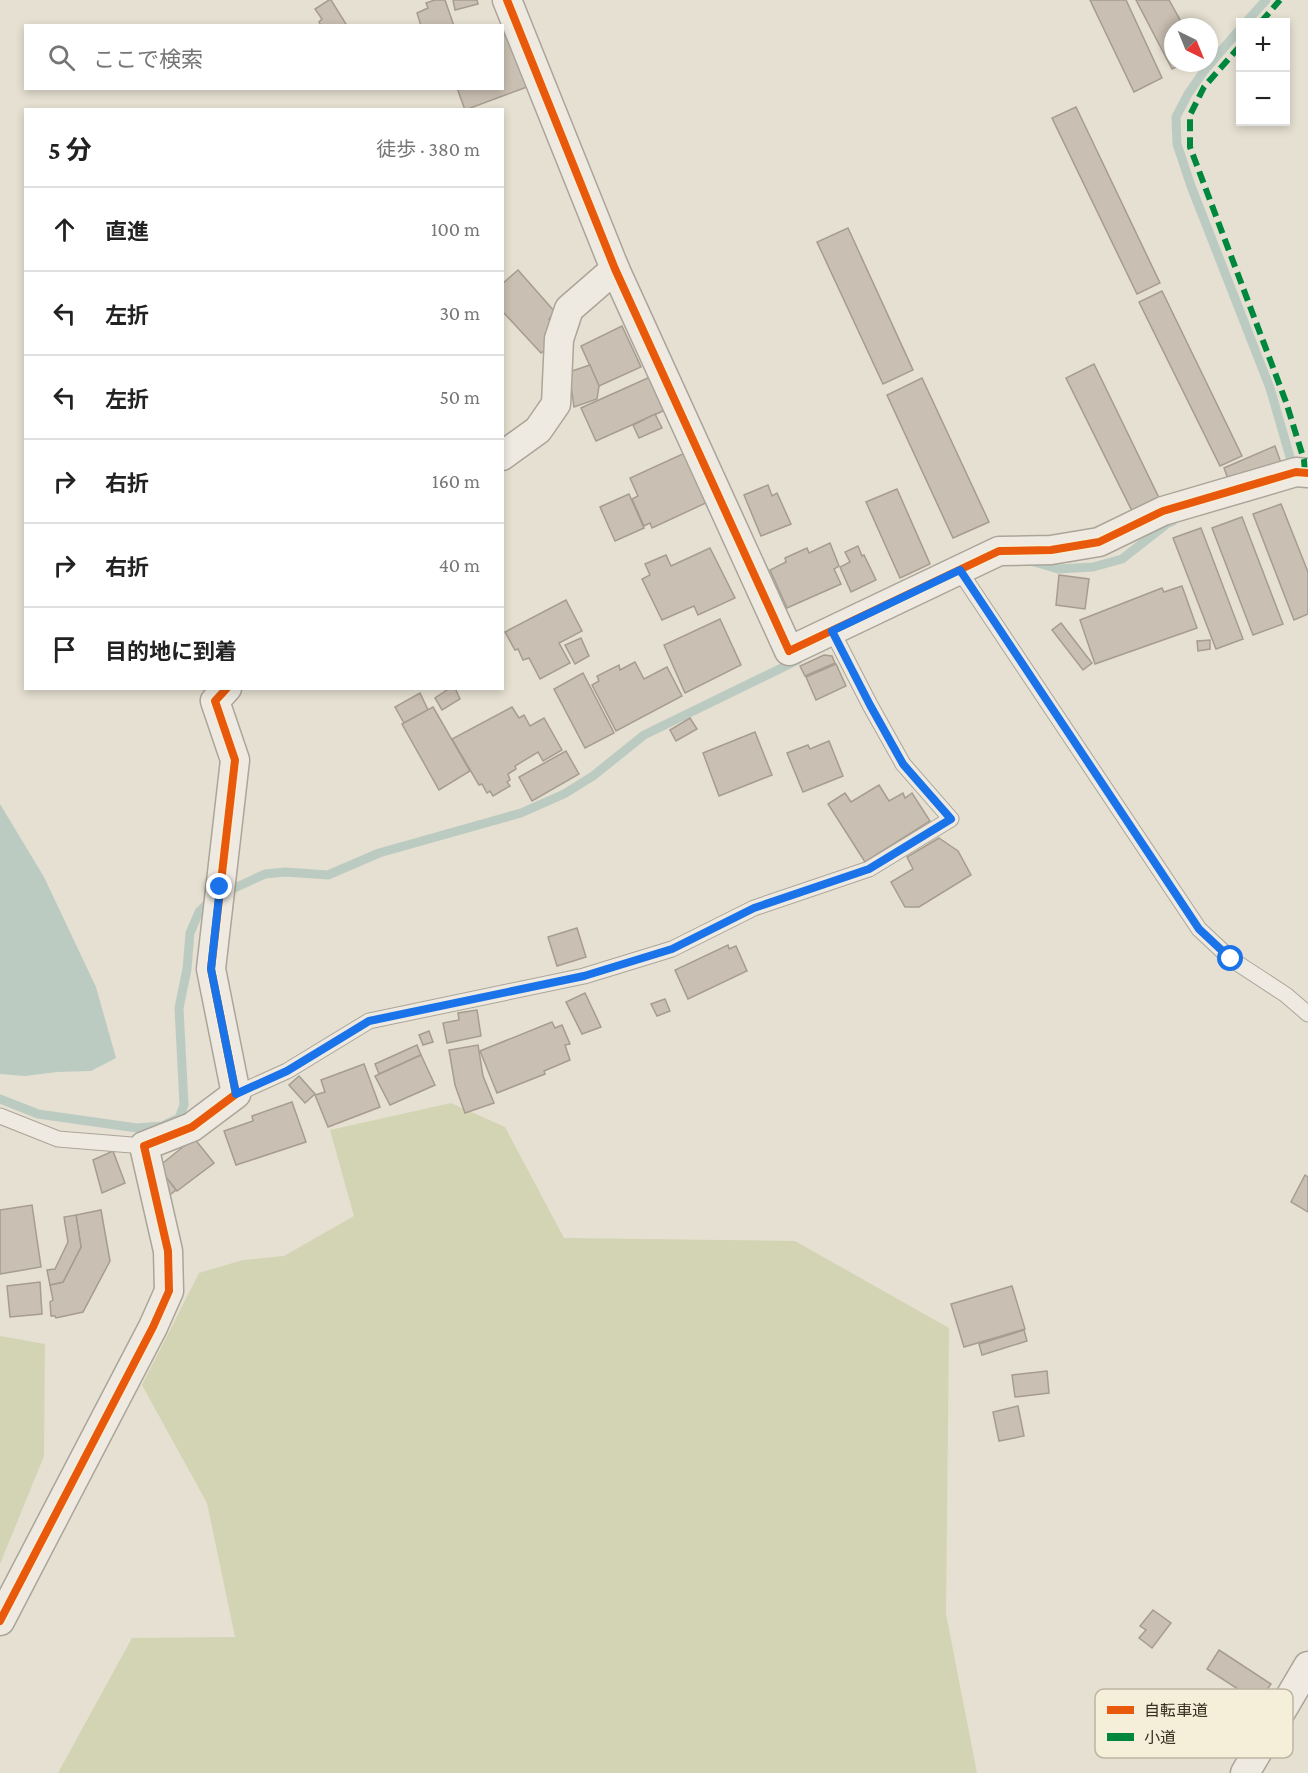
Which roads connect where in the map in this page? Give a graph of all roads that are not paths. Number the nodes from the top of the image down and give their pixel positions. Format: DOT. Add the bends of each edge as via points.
graph roads {
  1 [pos="507,0"];
  2 [pos="615,269"];
  3 [pos="504,455"];
  4 [pos="1308,473"];
  5 [pos="964,578"];
  6 [pos="836,638"];
  7 [pos="225,690"];
  8 [pos="1308,1014"];
  9 [pos="236,1094"];
  10 [pos="0,1116"];
  11 [pos="144,1146"];
  12 [pos="0,1621"];
  13 [pos="1308,1666"];
  14 [pos="1293,1691"];
  15 [pos="1254,1758"];
  16 [pos="1245,1773"];
  1 -- 2 [label="street"];
  2 -- 3 [label="street" via="569,309 559,339 556,404 538,430"];
  2 -- 6 [label="street" via="789,651"];
  4 -- 5 [label="street" via="1296,472 1163,511 1099,543 1051,550 999,551"];
  5 -- 6 [label="street"];
  5 -- 8 [label="lane" via="1199,929 1231,959"];
  6 -- 9 [label="lane" via="903,764 951,819 869,869 754,908 672,949 584,976 369,1021 287,1071"];
  7 -- 9 [label="street" via="215,700 235,760 211,969"];
  9 -- 11 [label="street" via="192,1127"];
  10 -- 11 [label="lane" via="58,1139"];
  11 -- 12 [label="street" via="168,1251 169,1291"];
  13 -- 14 [label="street"];
  15 -- 16 [label="street"];
}
